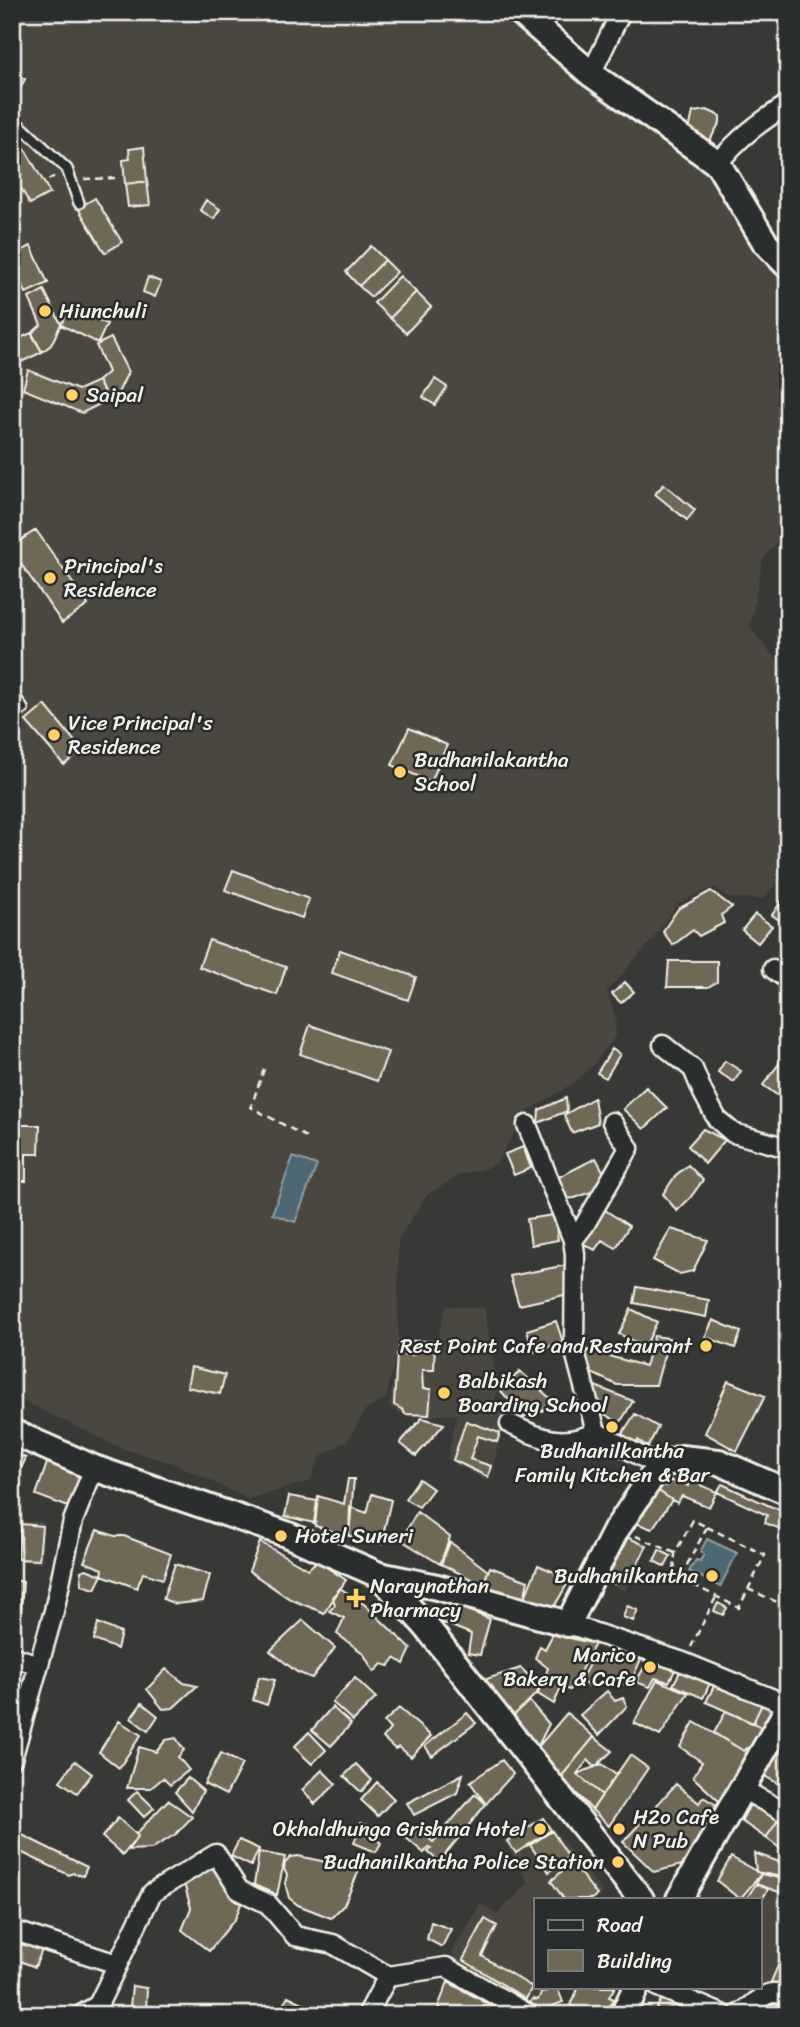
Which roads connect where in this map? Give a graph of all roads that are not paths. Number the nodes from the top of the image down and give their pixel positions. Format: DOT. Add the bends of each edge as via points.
graph roads {
  1 [pos="520,12"];
  2 [pos="621,12"];
  3 [pos="591,74"];
  4 [pos="788,104"];
  5 [pos="12,121"];
  6 [pos="719,163"];
  7 [pos="79,203"];
  8 [pos="788,266"];
  9 [pos="12,692"];
  10 [pos="23,709"];
  11 [pos="663,1045"];
  12 [pos="612,1122"];
  13 [pos="527,1125"];
  14 [pos="788,1148"];
  15 [pos="573,1240"];
  16 [pos="510,1424"];
  17 [pos="12,1432"];
  18 [pos="596,1432"];
  19 [pos="659,1466"];
  20 [pos="94,1468"];
  21 [pos="788,1492"];
  22 [pos="379,1575"];
  23 [pos="568,1624"];
  24 [pos="12,1656"];
  25 [pos="38,1665"];
  26 [pos="788,1707"];
  27 [pos="12,1759"];
  28 [pos="742,1789"];
  29 [pos="788,1814"];
  30 [pos="640,1898"];
  31 [pos="680,1898"];
  32 [pos="12,1930"];
  33 [pos="117,1964"];
  34 [pos="388,1976"];
  35 [pos="636,1988"];
  36 [pos="660,1988"];
  37 [pos="788,1997"];
  38 [pos="624,2013"];
  39 [pos="81,2015"];
  40 [pos="367,2015"];
  41 [pos="530,2015"];
  42 [pos="723,2015"];
  43 [pos="737,2015"];
  1 -- 3 [label="street"];
  2 -- 3 [label="street"];
  3 -- 6 [label="street"];
  4 -- 6 [label="street" via="756,124"];
  5 -- 7 [label="lane" via="67,169"];
  6 -- 8 [label="street" via="765,242"];
  9 -- 10 [label="lane"];
  11 -- 14 [label="street" via="693,1069 717,1119 733,1133"];
  12 -- 15 [label="street" via="629,1148"];
  13 -- 15 [label="street"];
  15 -- 18 [label="street" via="573,1348"];
  16 -- 18 [label="street" via="533,1436 563,1442"];
  17 -- 20 [label="street"];
  18 -- 19 [label="street"];
  19 -- 21 [label="street" via="681,1458 719,1462"];
  19 -- 23 [label="street" via="617,1527"];
  20 -- 22 [label="street" via="286,1534"];
  20 -- 25 [label="street" via="73,1521"];
  22 -- 23 [label="street"];
  22 -- 30 [label="street" via="425,1625"];
  23 -- 26 [label="street" via="684,1662"];
  24 -- 25 [label="street"];
  25 -- 27 [label="street"];
  26 -- 28 [label="street"];
  28 -- 29 [label="street"];
  28 -- 31 [label="street"];
  32 -- 33 [label="street"];
  33 -- 34 [label="street" via="152,1893 216,1854 239,1890 268,1904 295,1936 333,1944"];
  33 -- 39 [label="street" via="99,2005"];
  34 -- 40 [label="street"];
  34 -- 41 [label="street" via="446,1967"];
  35 -- 38 [label="street"];
  36 -- 42 [label="street"];
  37 -- 43 [label="street" via="770,1992"];
}
